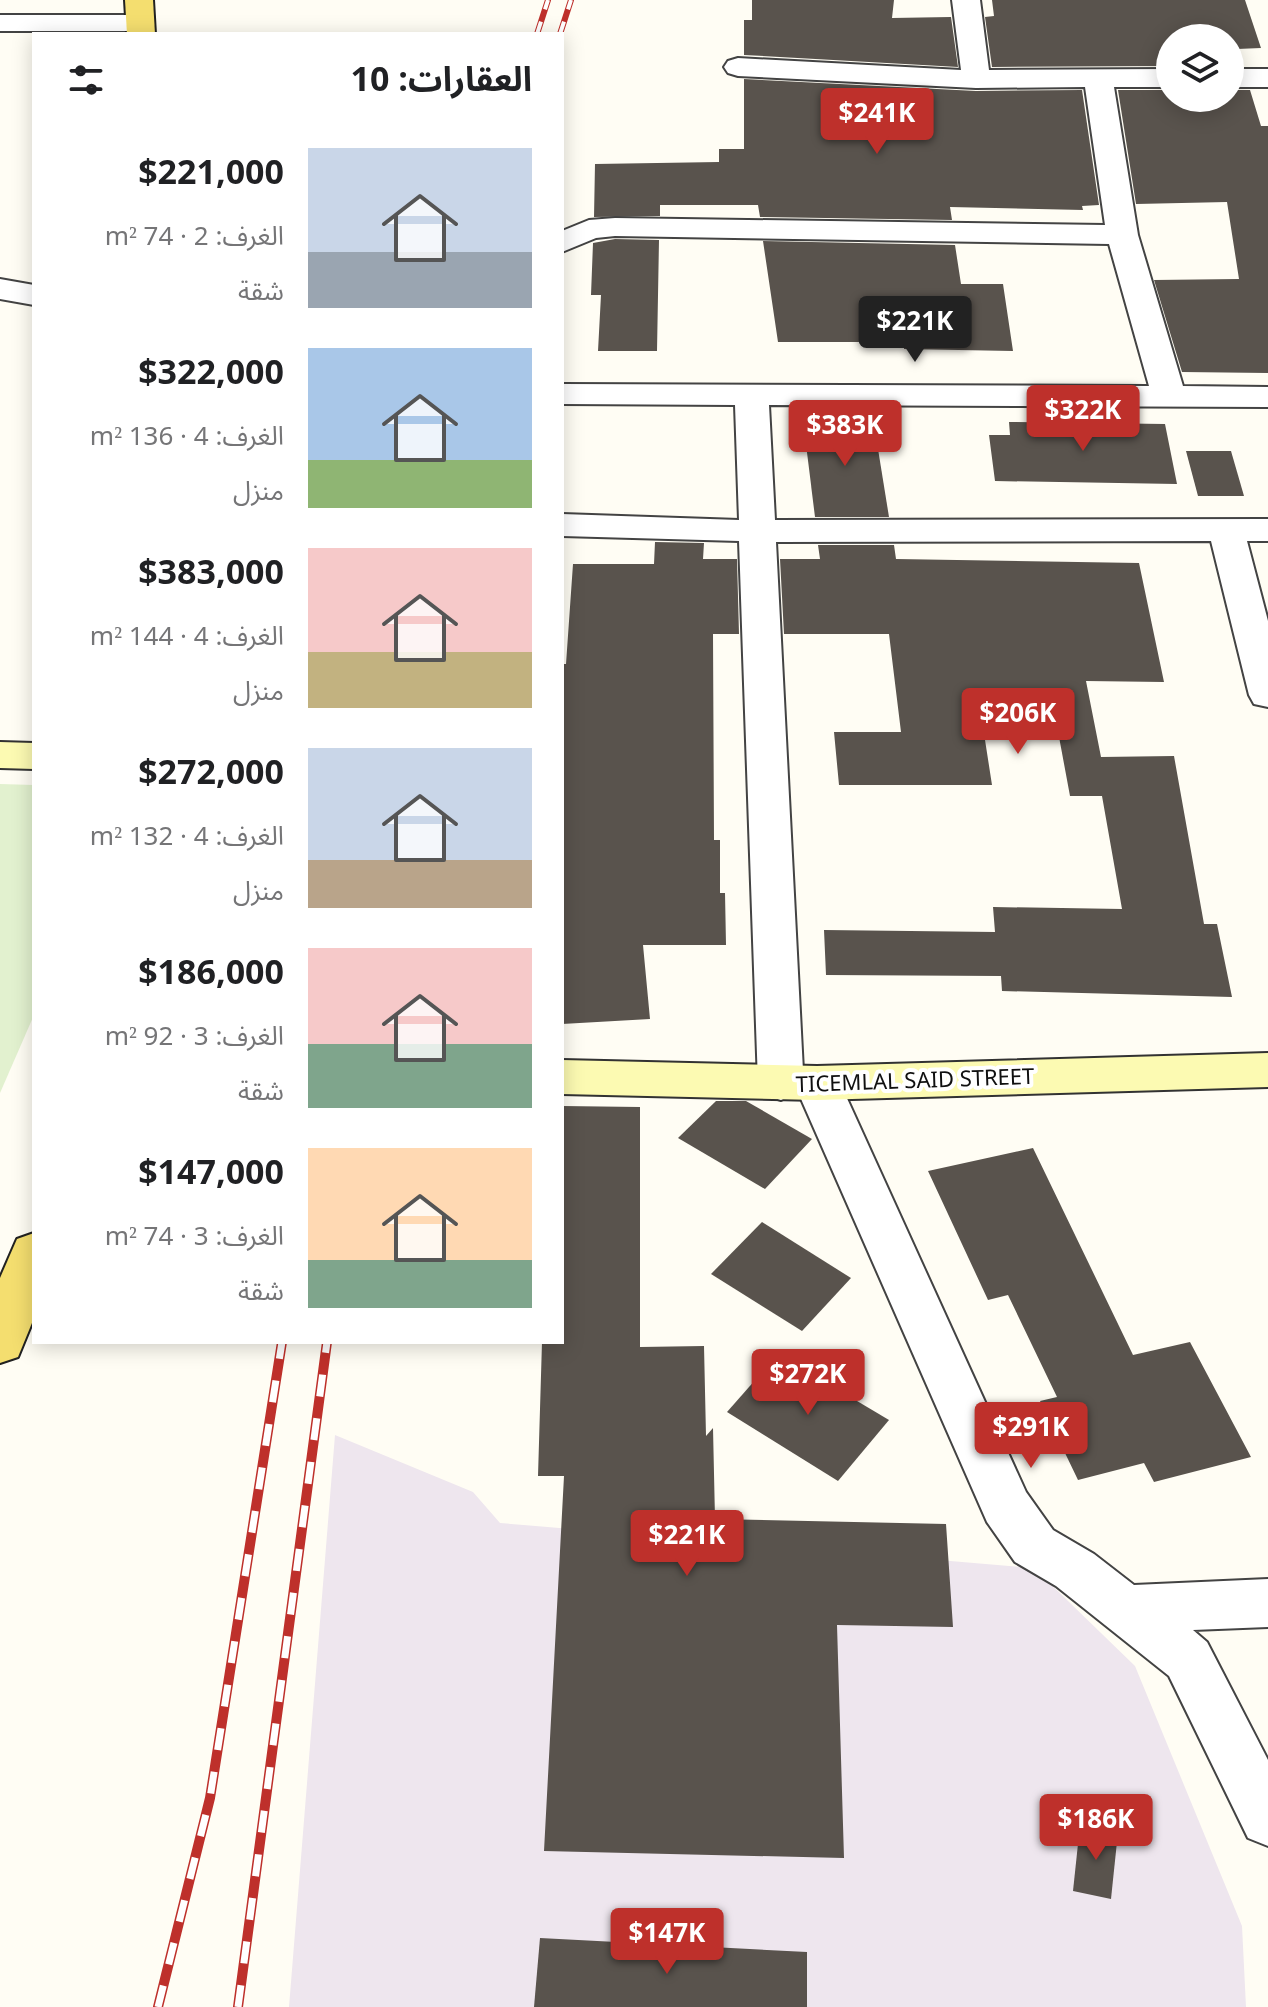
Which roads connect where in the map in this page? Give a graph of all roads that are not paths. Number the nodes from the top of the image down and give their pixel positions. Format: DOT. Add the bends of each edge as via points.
graph roads {
  1 [pos="966,0"];
  2 [pos="139,19"];
  3 [pos="0,23"];
  4 [pos="738,67"];
  5 [pos="1098,77"];
  6 [pos="1156,78"];
  7 [pos="1244,78"];
  8 [pos="1268,78"];
  9 [pos="976,79"];
  10 [pos="1122,235"];
  11 [pos="564,242"];
  12 [pos="0,289"];
  13 [pos="32,295"];
  14 [pos="751,392"];
  15 [pos="564,394"];
  16 [pos="1168,394"];
  17 [pos="1268,397"];
  18 [pos="564,525"];
  19 [pos="1226,530"];
  20 [pos="1268,530"];
  21 [pos="757,531"];
  22 [pos="1268,695"];
  23 [pos="0,755"];
  24 [pos="32,756"];
  25 [pos="1268,1070"];
  26 [pos="564,1077"];
  27 [pos="799,1083"];
  28 [pos="32,1257"];
  29 [pos="0,1343"];
  30 [pos="1268,1603"];
  31 [pos="1127,1609"];
  32 [pos="1268,1819"];
  1 -- 9 [label="street"];
  2 -- 3 [label="street"];
  4 -- 9 [label="street"];
  5 -- 6 [label="street"];
  5 -- 9 [label="street"];
  5 -- 10 [label="street"];
  7 -- 8 [label="street"];
  10 -- 11 [label="street" via="615,227 589,229"];
  10 -- 16 [label="street"];
  12 -- 13 [label="street"];
  14 -- 15 [label="street"];
  14 -- 16 [label="street"];
  14 -- 21 [label="street"];
  16 -- 17 [label="street"];
  18 -- 21 [label="street"];
  19 -- 20 [label="street"];
  19 -- 21 [label="street"];
  19 -- 22 [label="street"];
  21 -- 27 [label="street"];
  23 -- 24 [label="main road"];
  25 -- 27 [label="main road, TICEMLAL SAID STREET"];
  26 -- 27 [label="main road, TICEMLAL SAID STREET"];
  27 -- 31 [label="street" via="1006,1506 1034,1546"];
  28 -- 29 [label="main road"];
  30 -- 31 [label="street"];
  31 -- 32 [label="street" via="1188,1659"];
}
